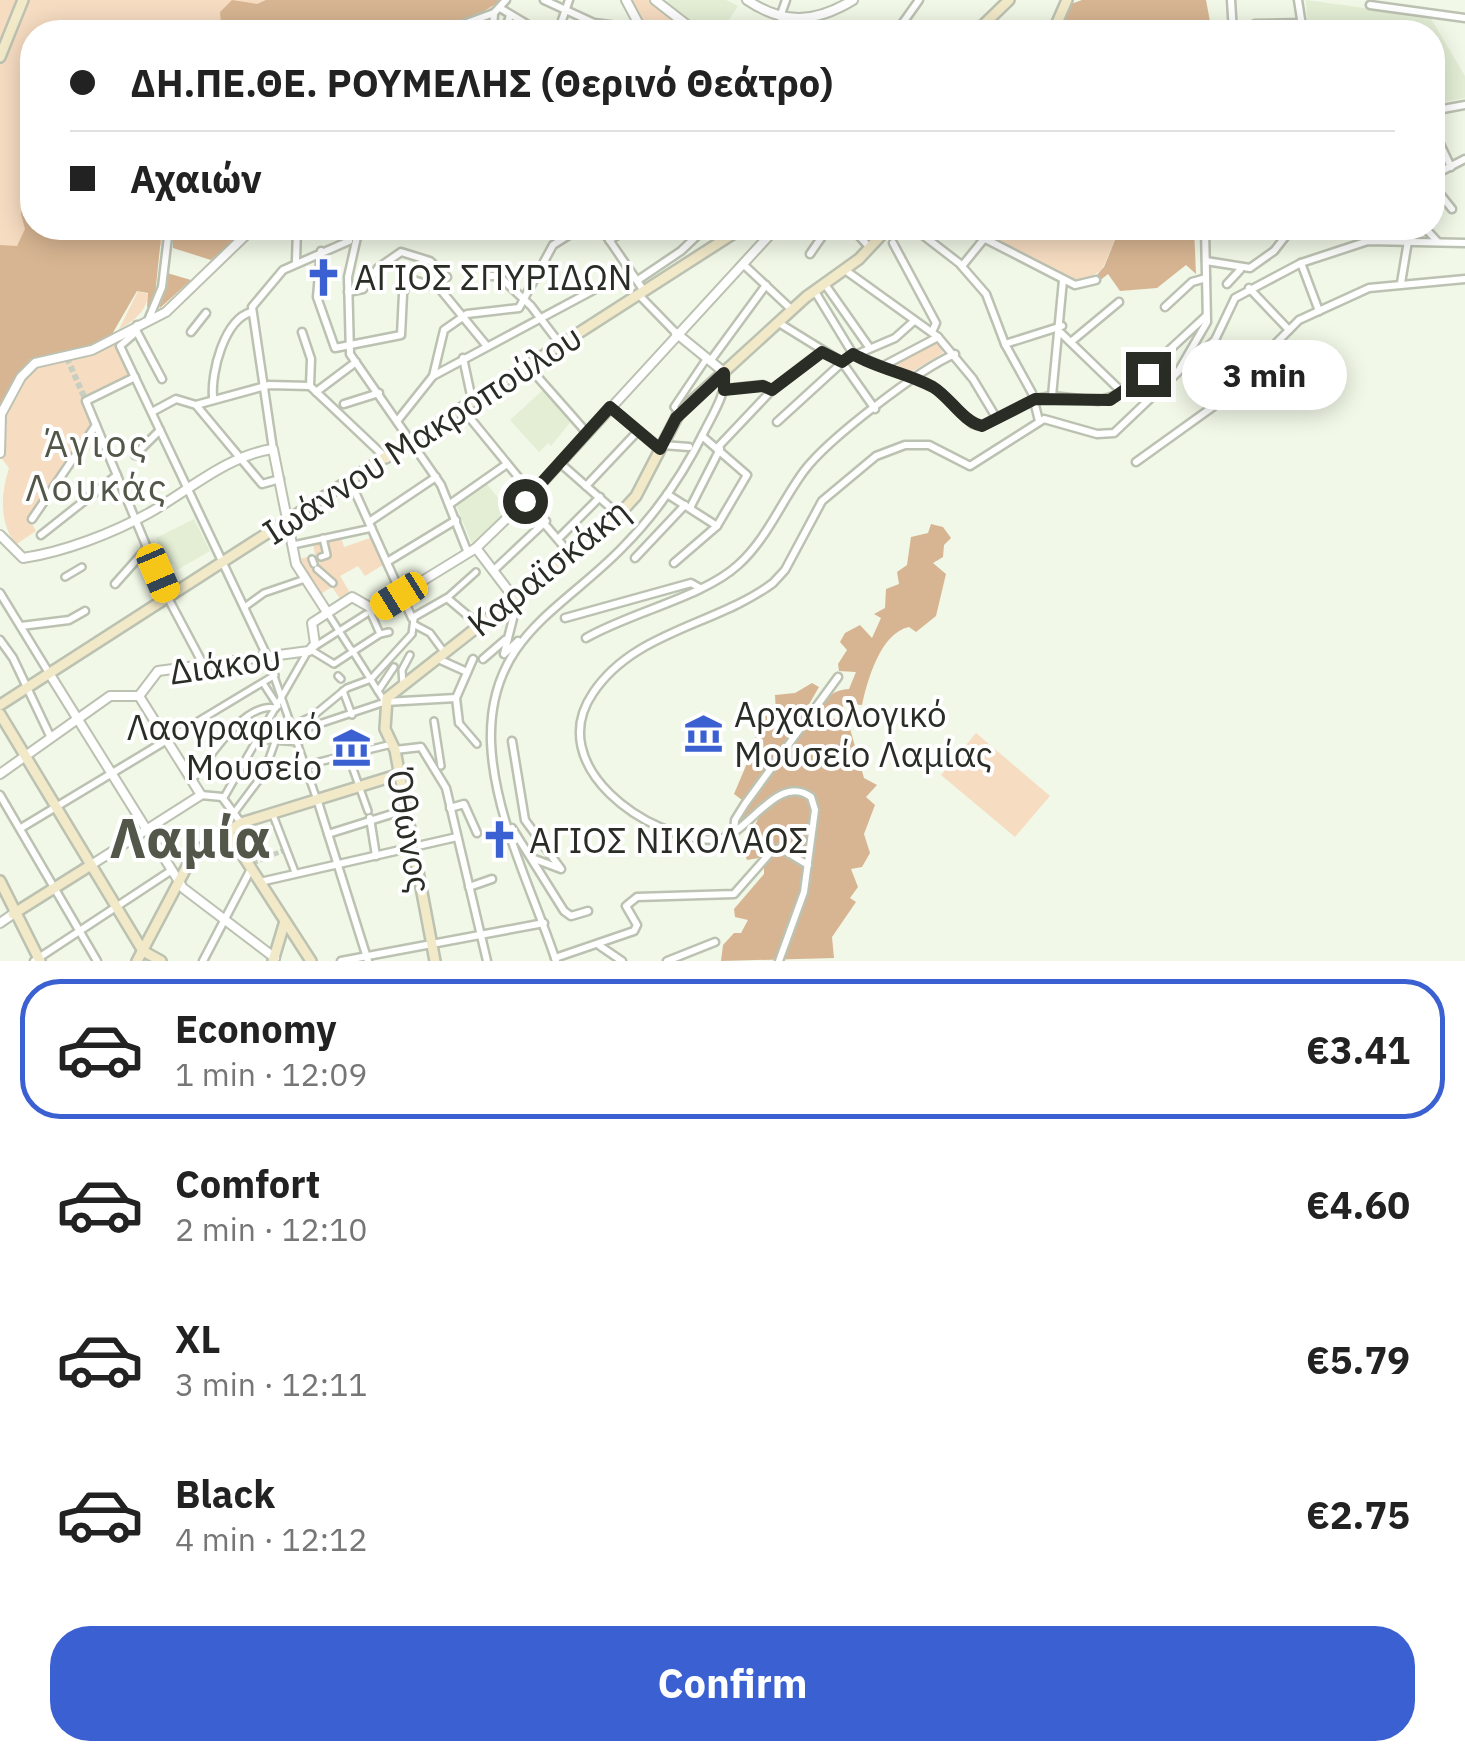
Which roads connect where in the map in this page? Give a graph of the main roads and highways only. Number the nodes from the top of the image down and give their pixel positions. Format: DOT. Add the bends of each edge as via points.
graph roads {
  1 [pos="23,0"];
  2 [pos="1009,0"];
  3 [pos="988,20"];
  4 [pos="0,57"];
  5 [pos="723,240"];
  6 [pos="877,240"];
  7 [pos="385,702"];
  8 [pos="0,705"];
  9 [pos="0,714"];
  10 [pos="400,774"];
  11 [pos="227,831"];
  12 [pos="91,865"];
  13 [pos="0,881"];
  14 [pos="14,914"];
  15 [pos="286,921"];
  16 [pos="298,942"];
  17 [pos="279,945"];
  18 [pos="140,956"];
  19 [pos="274,959"];
  20 [pos="37,960"];
  21 [pos="161,961"];
  22 [pos="311,961"];
  23 [pos="435,961"];
  1 -- 4 [label="main road"];
  2 -- 3 [label="main road"];
  5 -- 8 [label="main road, Ιωάννου Μακροπούλου"];
  6 -- 7 [label="main road, Καραϊσκάκη" via="679,414 620,515"];
  7 -- 10 [label="main road, Όθωνος" via="385,729"];
  9 -- 12 [label="main road"];
  10 -- 11 [label="main road"];
  10 -- 23 [label="main road, Όθωνος"];
  11 -- 15 [label="main road"];
  11 -- 18 [label="main road" via="194,853"];
  12 -- 14 [label="main road"];
  12 -- 18 [label="main road"];
  13 -- 14 [label="main road"];
  14 -- 20 [label="main road"];
  15 -- 16 [label="main road"];
  15 -- 17 [label="main road"];
  16 -- 17 [label="main road"];
  16 -- 22 [label="main road"];
  17 -- 19 [label="main road"];
  18 -- 21 [label="main road"];
}
